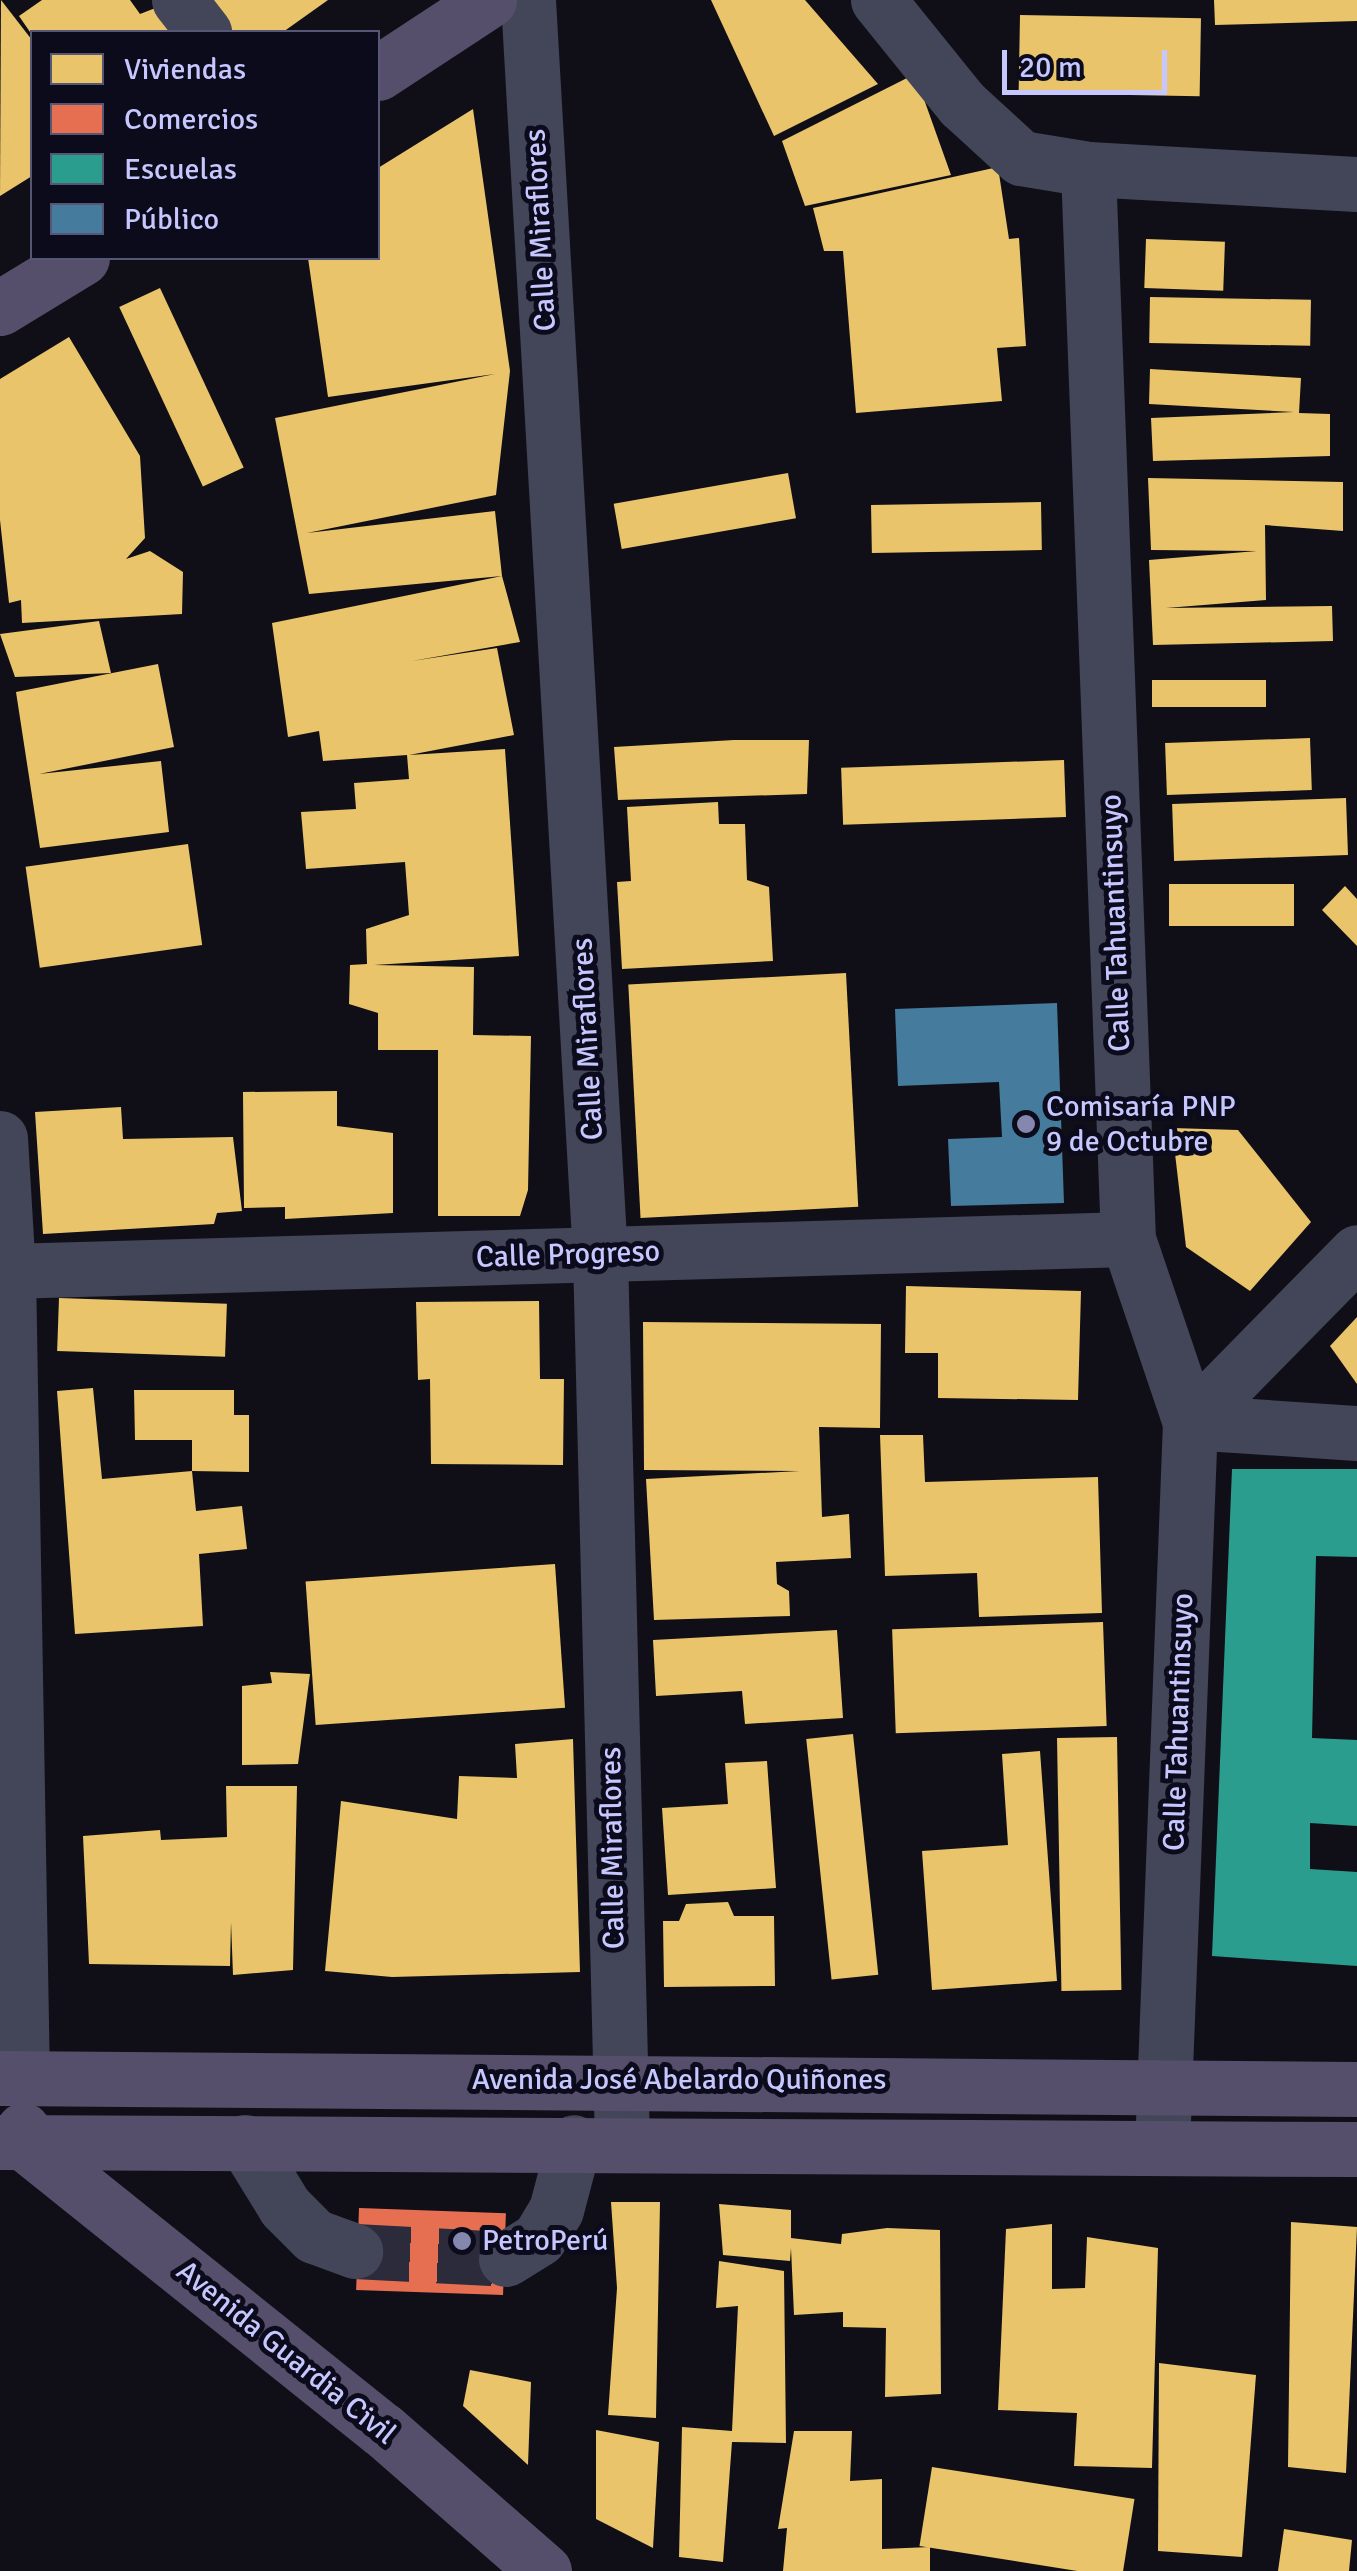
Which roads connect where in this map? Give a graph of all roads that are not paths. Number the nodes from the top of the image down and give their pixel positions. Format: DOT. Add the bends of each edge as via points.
graph roads {
  1 [pos="179,0"];
  2 [pos="490,0"];
  3 [pos="528,0"];
  4 [pos="878,0"];
  5 [pos="202,30"];
  6 [pos="380,72"];
  7 [pos="1088,168"];
  8 [pos="1357,184"];
  9 [pos="79,260"];
  10 [pos="0,308"];
  11 [pos="0,1138"];
  12 [pos="1128,1239"];
  13 [pos="1357,1252"];
  14 [pos="600,1254"];
  15 [pos="8,1271"];
  16 [pos="1190,1422"];
  17 [pos="1357,1433"];
  18 [pos="11,2078"];
  19 [pos="619,2078"];
  20 [pos="1164,2085"];
  21 [pos="1357,2089"];
  22 [pos="12,2142"];
  23 [pos="245,2142"];
  24 [pos="598,2142"];
  25 [pos="1162,2146"];
  26 [pos="1357,2149"];
  27 [pos="355,2251"];
  28 [pos="506,2259"];
  29 [pos="544,2571"];
  1 -- 5 [label="street"];
  2 -- 6 [label="main road"];
  3 -- 14 [label="street, Calle Miraflores"];
  4 -- 7 [label="street" via="962,104 1021,158"];
  7 -- 8 [label="street"];
  7 -- 12 [label="street, Calle Tahuantinsuyo"];
  9 -- 10 [label="main road"];
  11 -- 15 [label="street"];
  12 -- 14 [label="street, Calle Progreso"];
  12 -- 16 [label="street, Calle Tahuantinsuyo"];
  13 -- 16 [label="street"];
  14 -- 15 [label="street, Calle Progreso"];
  14 -- 19 [label="street, Calle Miraflores"];
  15 -- 18 [label="street"];
  16 -- 17 [label="street"];
  16 -- 20 [label="street, Calle Tahuantinsuyo"];
  18 -- 19 [label="main road, Avenida José Abelardo Quiñones"];
  18 -- 22 [label="main road"];
  19 -- 20 [label="main road, Avenida José Abelardo Quiñones"];
  19 -- 24 [label="street, Calle Miraflores"];
  20 -- 21 [label="main road, Avenida José Abelardo Quiñones"];
  20 -- 25 [label="street, Calle Tahuantinsuyo"];
  22 -- 23 [label="main road, Avenida José Abelardo Quiñones"];
  22 -- 29 [label="main road, Avenida Guardia Civil" via="383,2430"];
  23 -- 24 [label="main road, Avenida José Abelardo Quiñones"];
  23 -- 27 [label="street" via="285,2206 314,2236"];
  24 -- 25 [label="main road, Avenida José Abelardo Quiñones"];
  24 -- 28 [label="street, Calle Miraflores" via="539,2238"];
  25 -- 26 [label="main road, Avenida José Abelardo Quiñones"];
}
